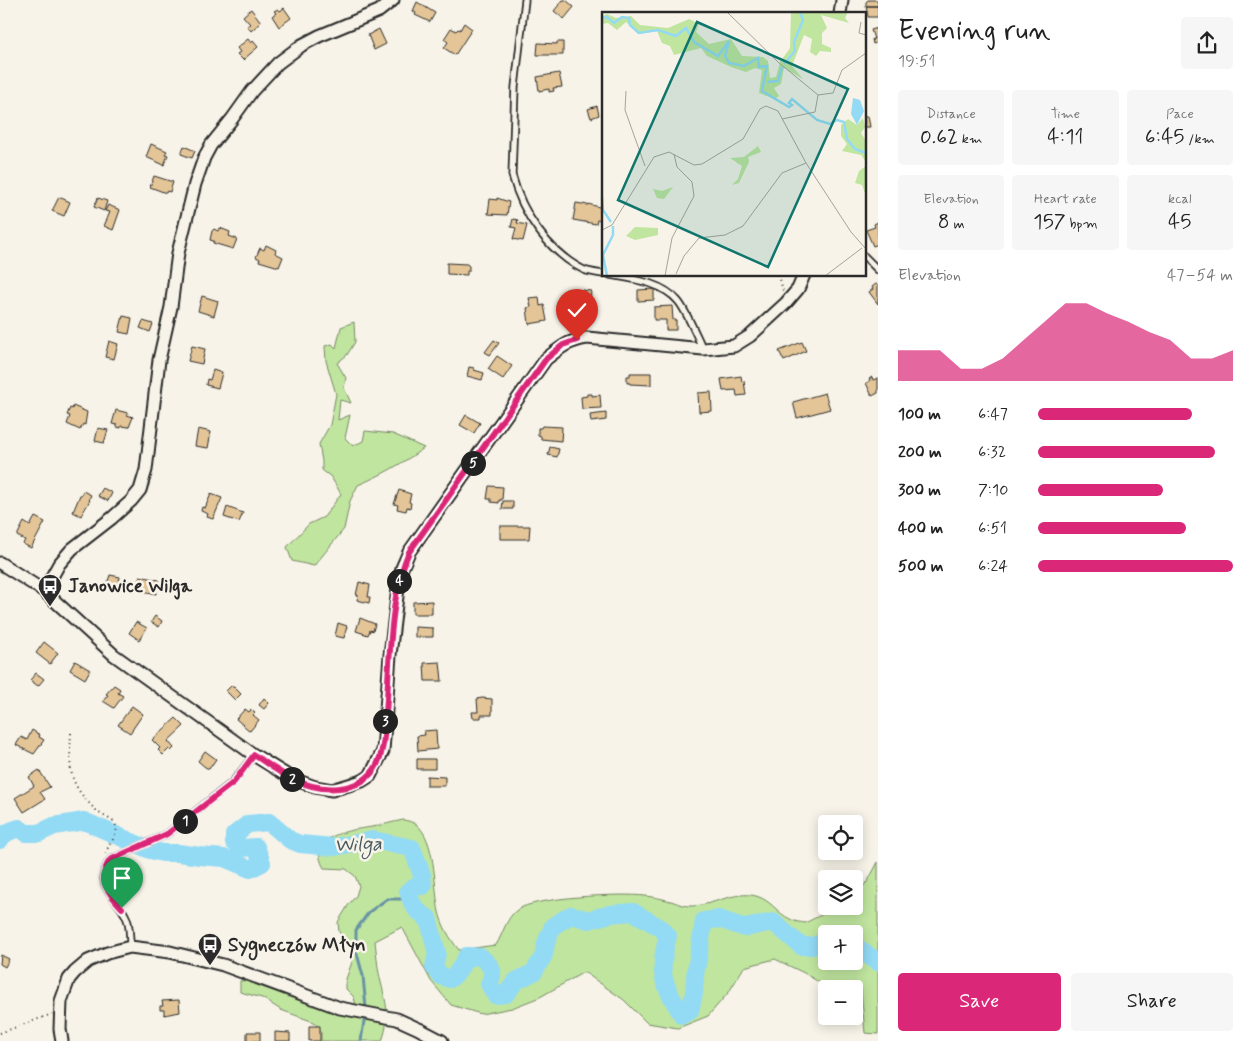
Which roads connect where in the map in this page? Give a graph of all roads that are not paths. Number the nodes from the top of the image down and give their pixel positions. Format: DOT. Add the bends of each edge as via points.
graph roads {
  1 [pos="393,0"];
  2 [pos="525,0"];
  3 [pos="866,258"];
  4 [pos="878,270"];
  5 [pos="602,274"];
  6 [pos="615,276"];
  7 [pos="804,276"];
  8 [pos="703,349"];
  9 [pos="0,563"];
  10 [pos="44,591"];
  11 [pos="254,755"];
  12 [pos="130,947"];
  13 [pos="62,1041"];
  14 [pos="442,1041"];
  1 -- 10 [label="street" via="379,11 302,45 278,63 252,90 211,145 195,184 178,253 159,360 146,470 140,490 112,518 72,549"];
  2 -- 5 [label="lane" via="515,87 512,175 515,187 540,233 557,251 585,270"];
  3 -- 4 [label="lane"];
  6 -- 8 [label="lane" via="658,287 678,301"];
  7 -- 8 [label="street" via="786,303 750,336 734,346"];
  8 -- 11 [label="street" via="587,338 570,341 546,359 409,552 402,568 390,655 383,750 370,776 332,790 315,787 293,780"];
  9 -- 10 [label="street"];
  10 -- 11 [label="street" via="114,655"];
  11 -- 12 [label="lane" via="234,782 167,834 110,860 104,868 105,884 128,920"];
  12 -- 13 [label="street" via="88,961 75,972 60,1002"];
  12 -- 14 [label="street" via="170,952 223,965 340,1008 396,1019"];
}
